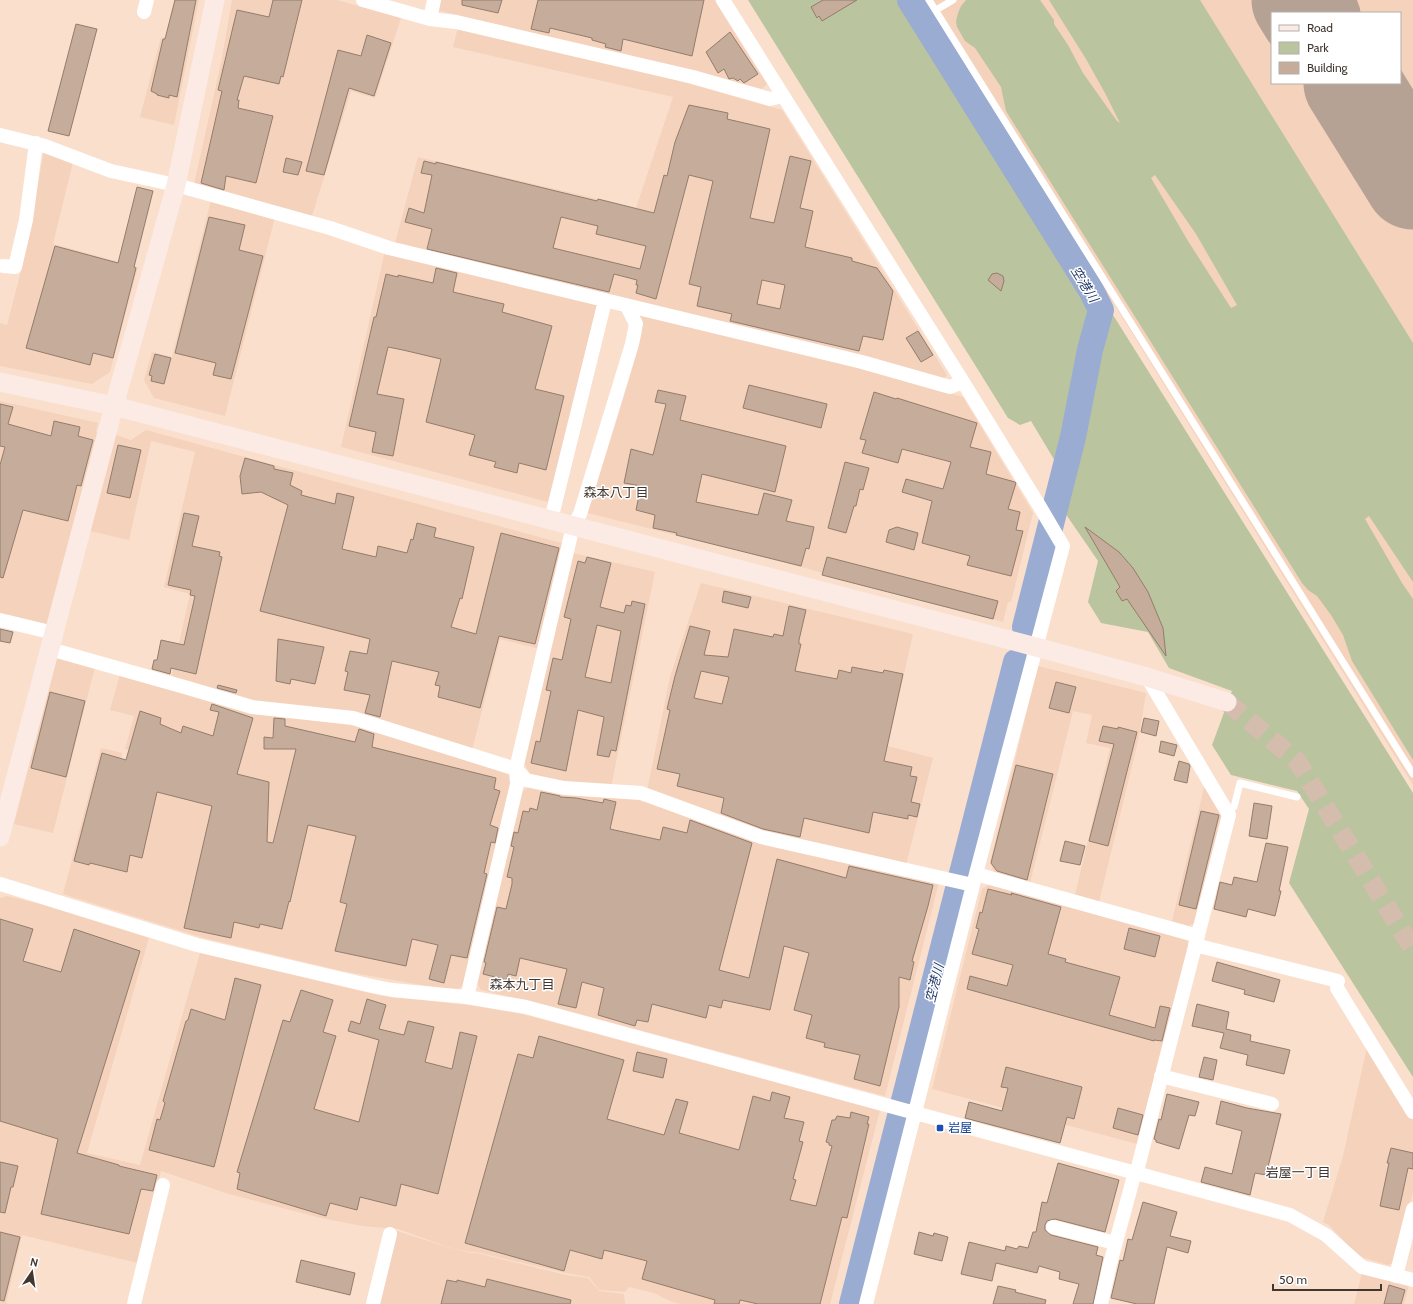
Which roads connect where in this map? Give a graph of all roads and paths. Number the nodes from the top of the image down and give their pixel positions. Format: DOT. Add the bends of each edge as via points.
graph roads {
  1 [pos="215,0"];
  2 [pos="363,0"];
  3 [pos="434,0"];
  4 [pos="723,0"];
  5 [pos="929,0"];
  6 [pos="953,0"];
  7 [pos="936,10"];
  8 [pos="430,19"];
  9 [pos="784,96"];
  10 [pos="0,135"];
  11 [pos="36,144"];
  12 [pos="176,185"];
  13 [pos="3,266"];
  14 [pos="627,306"];
  15 [pos="603,309"];
  16 [pos="0,382"];
  17 [pos="963,382"];
  18 [pos="114,406"];
  19 [pos="551,520"];
  20 [pos="573,526"];
  21 [pos="0,620"];
  22 [pos="52,641"];
  23 [pos="1036,647"];
  24 [pos="1147,677"];
  25 [pos="1227,702"];
  26 [pos="516,770"];
  27 [pos="1413,774"];
  28 [pos="1297,797"];
  29 [pos="1227,811"];
  30 [pos="0,837"];
  31 [pos="972,881"];
  32 [pos="0,884"];
  33 [pos="1196,941"];
  34 [pos="467,997"];
  35 [pos="1161,1076"];
  36 [pos="1272,1104"];
  37 [pos="912,1112"];
  38 [pos="1413,1112"];
  39 [pos="1135,1172"];
  40 [pos="163,1185"];
  41 [pos="1413,1209"];
  42 [pos="1053,1227"];
  43 [pos="390,1234"];
  44 [pos="1115,1243"];
  45 [pos="1396,1276"];
  46 [pos="1413,1280"];
  47 [pos="134,1304"];
  48 [pos="373,1304"];
  49 [pos="866,1304"];
  50 [pos="1101,1304"];
  1 -- 12 [label="street"];
  2 -- 8 [label="street"];
  3 -- 8 [label="street"];
  4 -- 9 [label="street"];
  5 -- 7 [label="lane"];
  6 -- 7 [label="lane"];
  7 -- 27 [label="lane"];
  8 -- 9 [label="street" via="456,22 693,77 770,99"];
  9 -- 17 [label="street"];
  10 -- 11 [label="street"];
  11 -- 12 [label="street" via="111,171"];
  11 -- 13 [label="street" via="26,220 17,230 16,267"];
  12 -- 14 [label="street" via="330,228 390,248"];
  12 -- 18 [label="street"];
  14 -- 17 [label="street" via="854,360 950,387"];
  14 -- 20 [label="street" via="636,324 632,344 580,514"];
  15 -- 19 [label="street"];
  16 -- 18 [label="street"];
  17 -- 23 [label="street" via="1063,546"];
  18 -- 19 [label="street"];
  18 -- 22 [label="street"];
  19 -- 20 [label="street"];
  20 -- 23 [label="street"];
  20 -- 26 [label="street"];
  21 -- 22 [label="street"];
  22 -- 26 [label="street" via="252,707 353,718"];
  22 -- 30 [label="street"];
  23 -- 24 [label="street"];
  23 -- 31 [label="street"];
  24 -- 25 [label="street"];
  24 -- 29 [label="street"];
  26 -- 31 [label="street" via="526,780 564,788 640,793 761,837 945,879"];
  26 -- 34 [label="street" via="517,784"];
  28 -- 29 [label="lane" via="1240,783 1234,807"];
  29 -- 33 [label="street" via="1229,814"];
  31 -- 33 [label="street"];
  31 -- 37 [label="street"];
  32 -- 34 [label="street" via="197,945 392,990"];
  33 -- 35 [label="street"];
  33 -- 38 [label="street" via="1337,984"];
  34 -- 37 [label="street" via="526,1007"];
  35 -- 36 [label="street"];
  35 -- 39 [label="street"];
  37 -- 39 [label="street"];
  37 -- 49 [label="street"];
  39 -- 44 [label="street"];
  39 -- 45 [label="street" via="1290,1215 1326,1236 1362,1267"];
  40 -- 47 [label="street"];
  41 -- 45 [label="street"];
  42 -- 44 [label="street"];
  43 -- 48 [label="street"];
  44 -- 50 [label="street"];
  45 -- 46 [label="street"];
}
